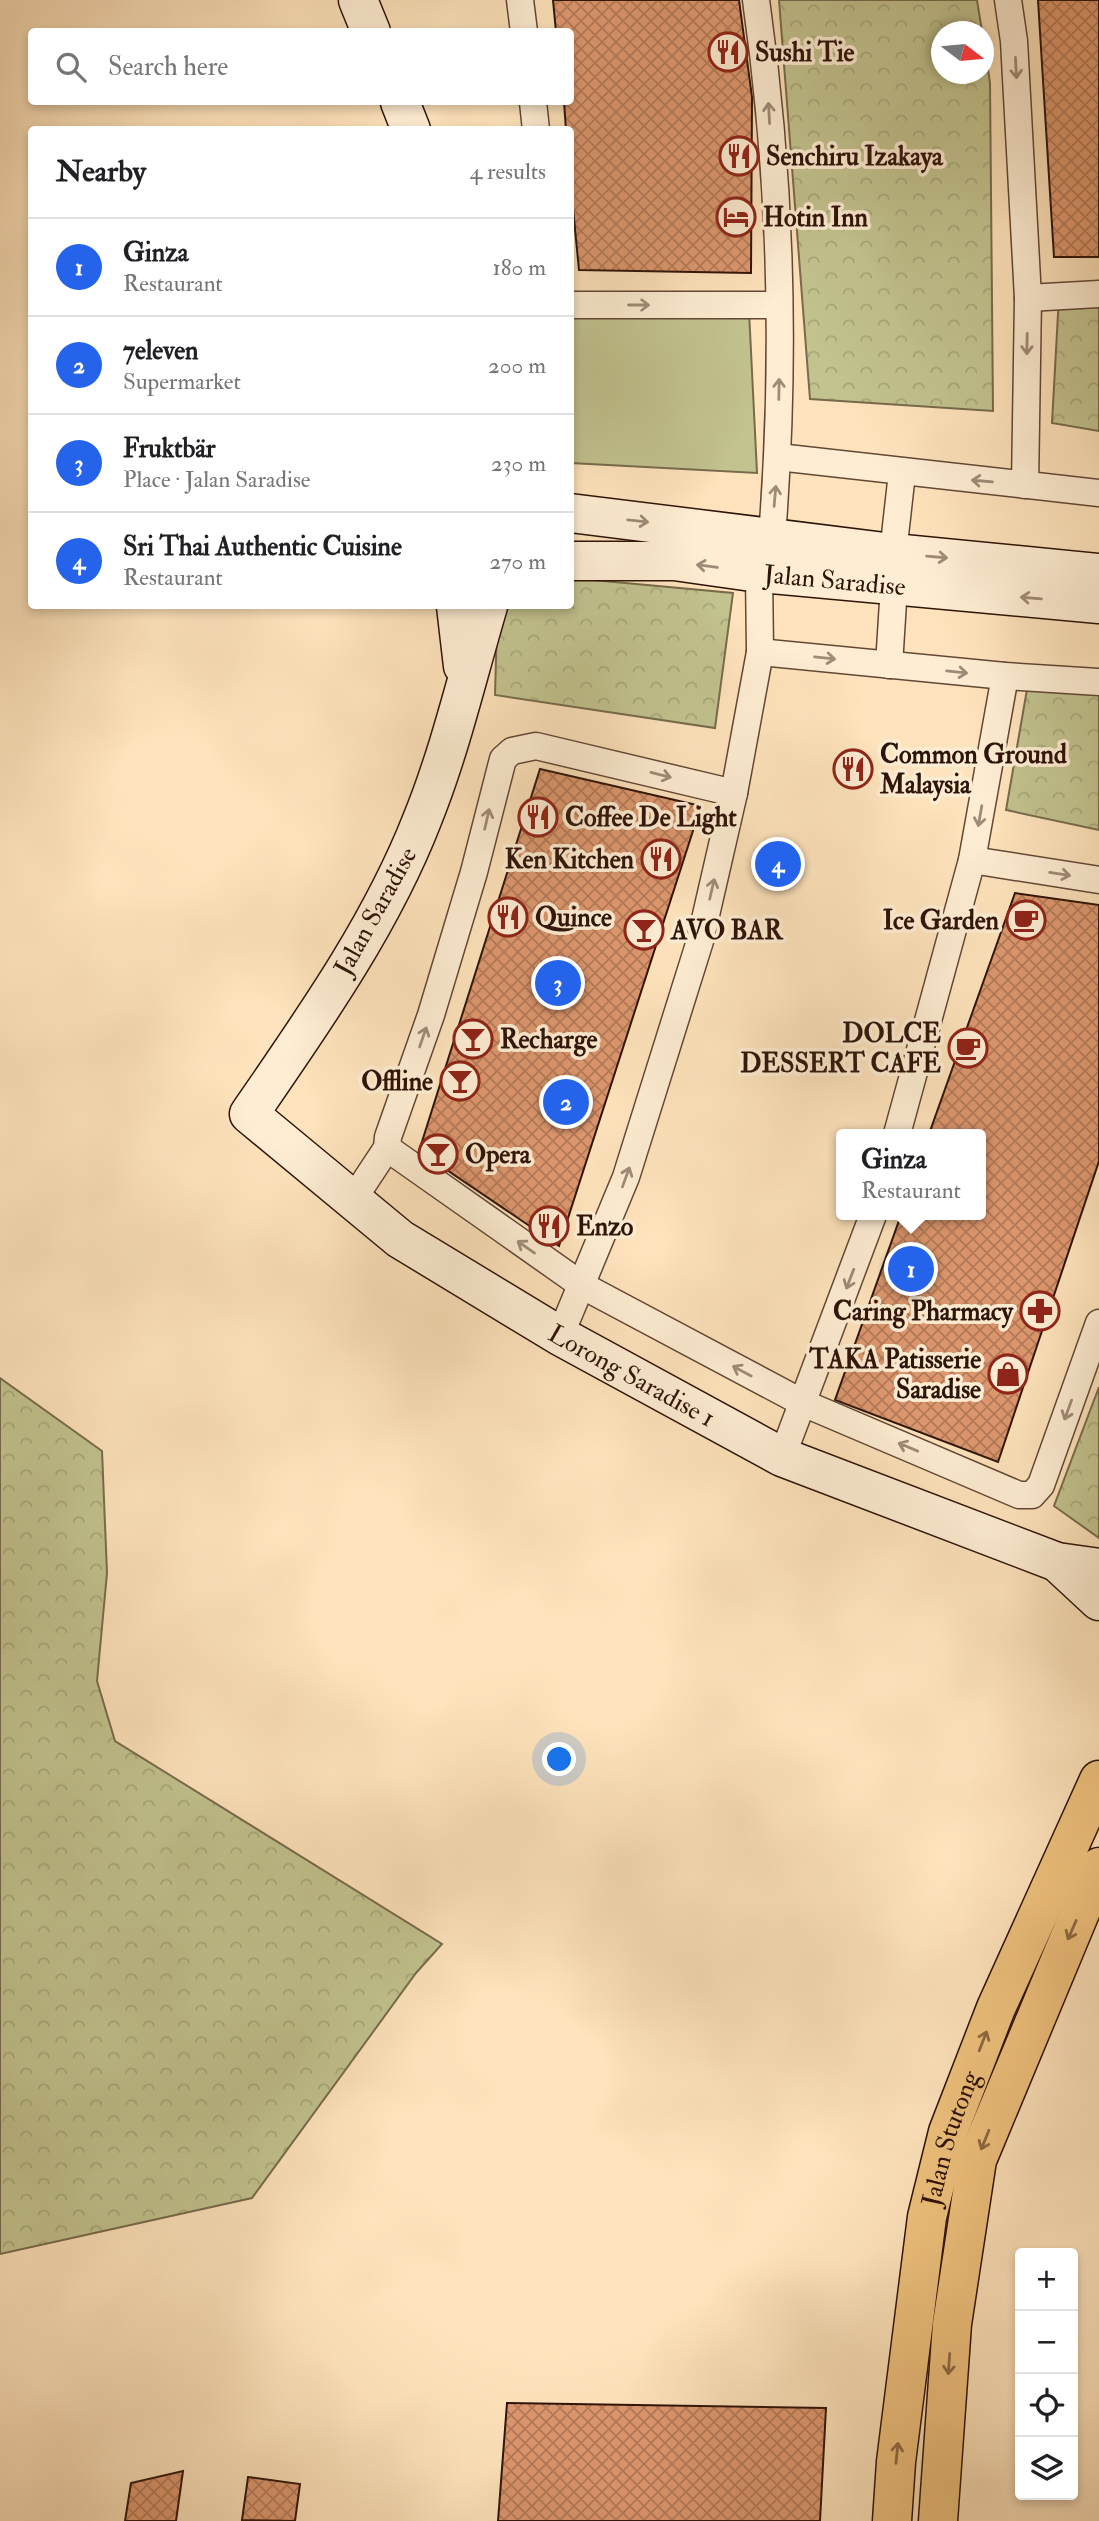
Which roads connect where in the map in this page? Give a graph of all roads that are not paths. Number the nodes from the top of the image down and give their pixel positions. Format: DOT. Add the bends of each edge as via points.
graph roads {
  1 [pos="358,0"];
  2 [pos="520,0"];
  3 [pos="756,0"];
  4 [pos="1008,0"];
  5 [pos="369,28"];
  6 [pos="524,28"];
  7 [pos="401,105"];
  8 [pos="533,105"];
  9 [pos="409,126"];
  10 [pos="536,126"];
  11 [pos="1099,295"];
  12 [pos="1028,298"];
  13 [pos="574,305"];
  14 [pos="779,305"];
  15 [pos="778,457"];
  16 [pos="902,473"];
  17 [pos="1026,485"];
  18 [pos="1099,493"];
  19 [pos="574,513"];
  20 [pos="772,536"];
  21 [pos="574,561"];
  22 [pos="894,569"];
  23 [pos="1099,572"];
  24 [pos="759,573"];
  25 [pos="1099,604"];
  26 [pos="457,609"];
  27 [pos="487,609"];
  28 [pos="760,652"];
  29 [pos="890,665"];
  30 [pos="1005,676"];
  31 [pos="1099,682"];
  32 [pos="463,690"];
  33 [pos="734,793"];
  34 [pos="972,860"];
  35 [pos="1099,880"];
  36 [pos="249,1114"];
  37 [pos="898,1129"];
  38 [pos="387,1148"];
  39 [pos="352,1201"];
  40 [pos="871,1220"];
  41 [pos="583,1286"];
  42 [pos="1099,1323"];
  43 [pos="560,1336"];
  44 [pos="803,1403"];
  45 [pos="782,1457"];
  46 [pos="1057,1562"];
  47 [pos="1099,1568"];
  48 [pos="1099,1601"];
  49 [pos="1099,1780"];
  50 [pos="1099,1867"];
  51 [pos="892,2521"];
  52 [pos="938,2521"];
  1 -- 5 [label="street"];
  2 -- 6 [label="street"];
  14 -- 3 [label="street, Jalan Saradise, one-way" via="768,82"];
  4 -- 12 [label="street, one-way"];
  7 -- 9 [label="street"];
  8 -- 10 [label="street"];
  11 -- 12 [label="street"];
  12 -- 17 [label="street, one-way"];
  13 -- 14 [label="street, one-way"];
  15 -- 14 [label="street, Jalan Saradise, one-way"];
  15 -- 16 [label="street"];
  20 -- 15 [label="street, Jalan Saradise, one-way"];
  17 -- 16 [label="street, one-way"];
  16 -- 22 [label="street, Jalan Saradise"];
  17 -- 18 [label="street"];
  19 -- 20 [label="street, Jalan Saradise, one-way"];
  20 -- 22 [label="street, Jalan Saradise"];
  24 -- 21 [label="street, Jalan Saradise, one-way" via="674,561"];
  22 -- 23 [label="street, Jalan Saradise, one-way"];
  22 -- 24 [label="street, Jalan Saradise"];
  25 -- 22 [label="street, Jalan Saradise, one-way"];
  22 -- 29 [label="street"];
  24 -- 28 [label="street"];
  26 -- 32 [label="street" via="463,644"];
  27 -- 32 [label="street"];
  28 -- 29 [label="street, one-way"];
  28 -- 33 [label="street"];
  29 -- 30 [label="street, one-way"];
  30 -- 31 [label="street"];
  30 -- 34 [label="street, one-way"];
  32 -- 36 [label="street, Jalan Saradise" via="426,810 383,903"];
  38 -- 33 [label="street, one-way" via="474,872 503,759 512,751 536,746"];
  41 -- 33 [label="street, one-way" via="626,1177 696,955"];
  34 -- 35 [label="street, one-way"];
  34 -- 37 [label="street"];
  36 -- 39 [label="street, Lorong Saradise 1"];
  38 -- 39 [label="street"];
  41 -- 38 [label="street, one-way"];
  39 -- 43 [label="street, Lorong Saradise 1" via="400,1239"];
  40 -- 44 [label="street, one-way"];
  41 -- 43 [label="street"];
  44 -- 41 [label="street, one-way"];
  42 -- 44 [label="street, one-way" via="1041,1485 1032,1495 1018,1495"];
  43 -- 45 [label="street, Lorong Saradise 1"];
  44 -- 45 [label="street"];
  45 -- 46 [label="street, Lorong Saradise 1"];
  46 -- 47 [label="street"];
  46 -- 48 [label="street"];
  51 -- 49 [label="main road, Jalan Stutong, one-way" via="927,2217 948,2132 996,2008"];
  50 -- 52 [label="main road, Jalan Stutong, one-way" via="977,2160 952,2324"];
}
